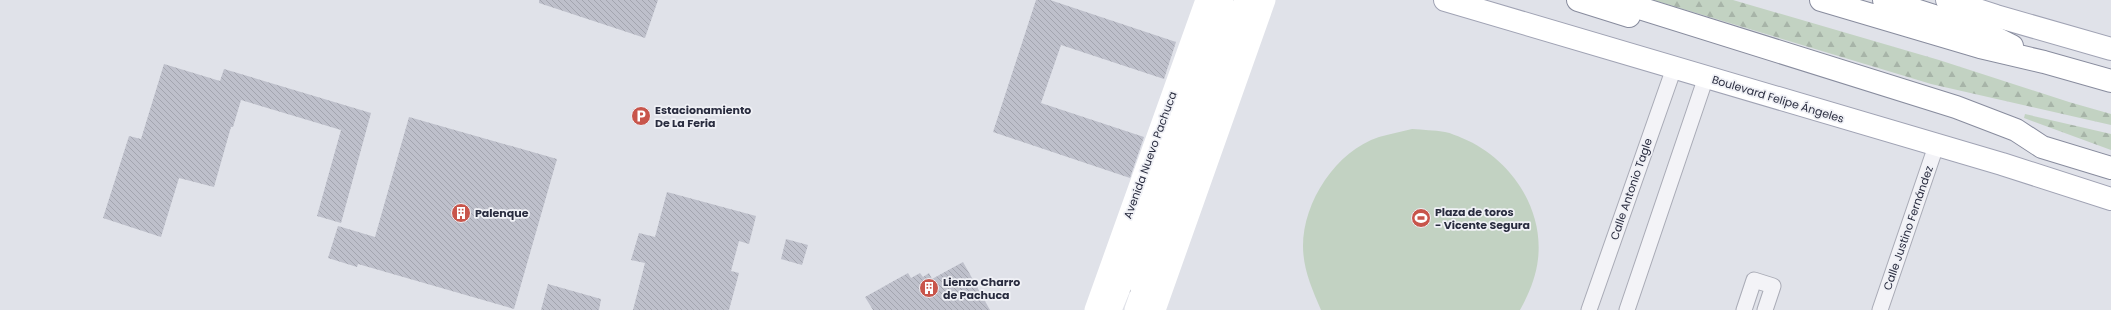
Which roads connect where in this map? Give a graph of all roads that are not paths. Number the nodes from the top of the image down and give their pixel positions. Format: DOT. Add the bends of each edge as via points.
graph roads {
  1 [pos="1206,0"];
  2 [pos="1222,0"];
  3 [pos="1245,0"];
  4 [pos="1265,0"];
  5 [pos="1445,0"];
  6 [pos="1578,0"];
  7 [pos="1614,0"];
  8 [pos="1821,0"];
  9 [pos="1884,0"];
  10 [pos="1947,0"];
  11 [pos="2111,49"];
  12 [pos="2044,62"];
  13 [pos="1674,68"];
  14 [pos="1706,77"];
  15 [pos="2111,81"];
  16 [pos="1936,146"];
  17 [pos="2042,147"];
  18 [pos="2111,168"];
  19 [pos="2111,198"];
  20 [pos="1133,294"];
  21 [pos="1095,310"];
  22 [pos="1111,310"];
  23 [pos="1155,310"];
  24 [pos="1589,310"];
  25 [pos="1627,310"];
  26 [pos="1744,310"];
  27 [pos="1765,310"];
  28 [pos="1880,310"];
  1 -- 21 [label="main road, Avenida Nuevo Pachuca"];
  2 -- 20 [label="main road"];
  3 -- 20 [label="main road"];
  4 -- 23 [label="main road"];
  5 -- 13 [label="main road, Boulevard Felipe Ángeles"];
  6 -- 17 [label="main road"];
  7 -- 17 [label="main road" via="1956,107 2016,130"];
  8 -- 12 [label="main road" via="1980,47"];
  9 -- 12 [label="main road" via="1984,32"];
  10 -- 11 [label="main road"];
  12 -- 15 [label="main road"];
  13 -- 14 [label="main road, Boulevard Felipe Ángeles"];
  13 -- 24 [label="street, Calle Antonio Tagle"];
  14 -- 16 [label="main road, Boulevard Felipe Ángeles"];
  14 -- 25 [label="street"];
  16 -- 19 [label="main road, Boulevard Felipe Ángeles"];
  16 -- 28 [label="street, Calle Justino Fernández"];
  17 -- 18 [label="main road"];
  20 -- 22 [label="main road"];
  26 -- 27 [label="street" via="1754,280 1773,286"];
}
